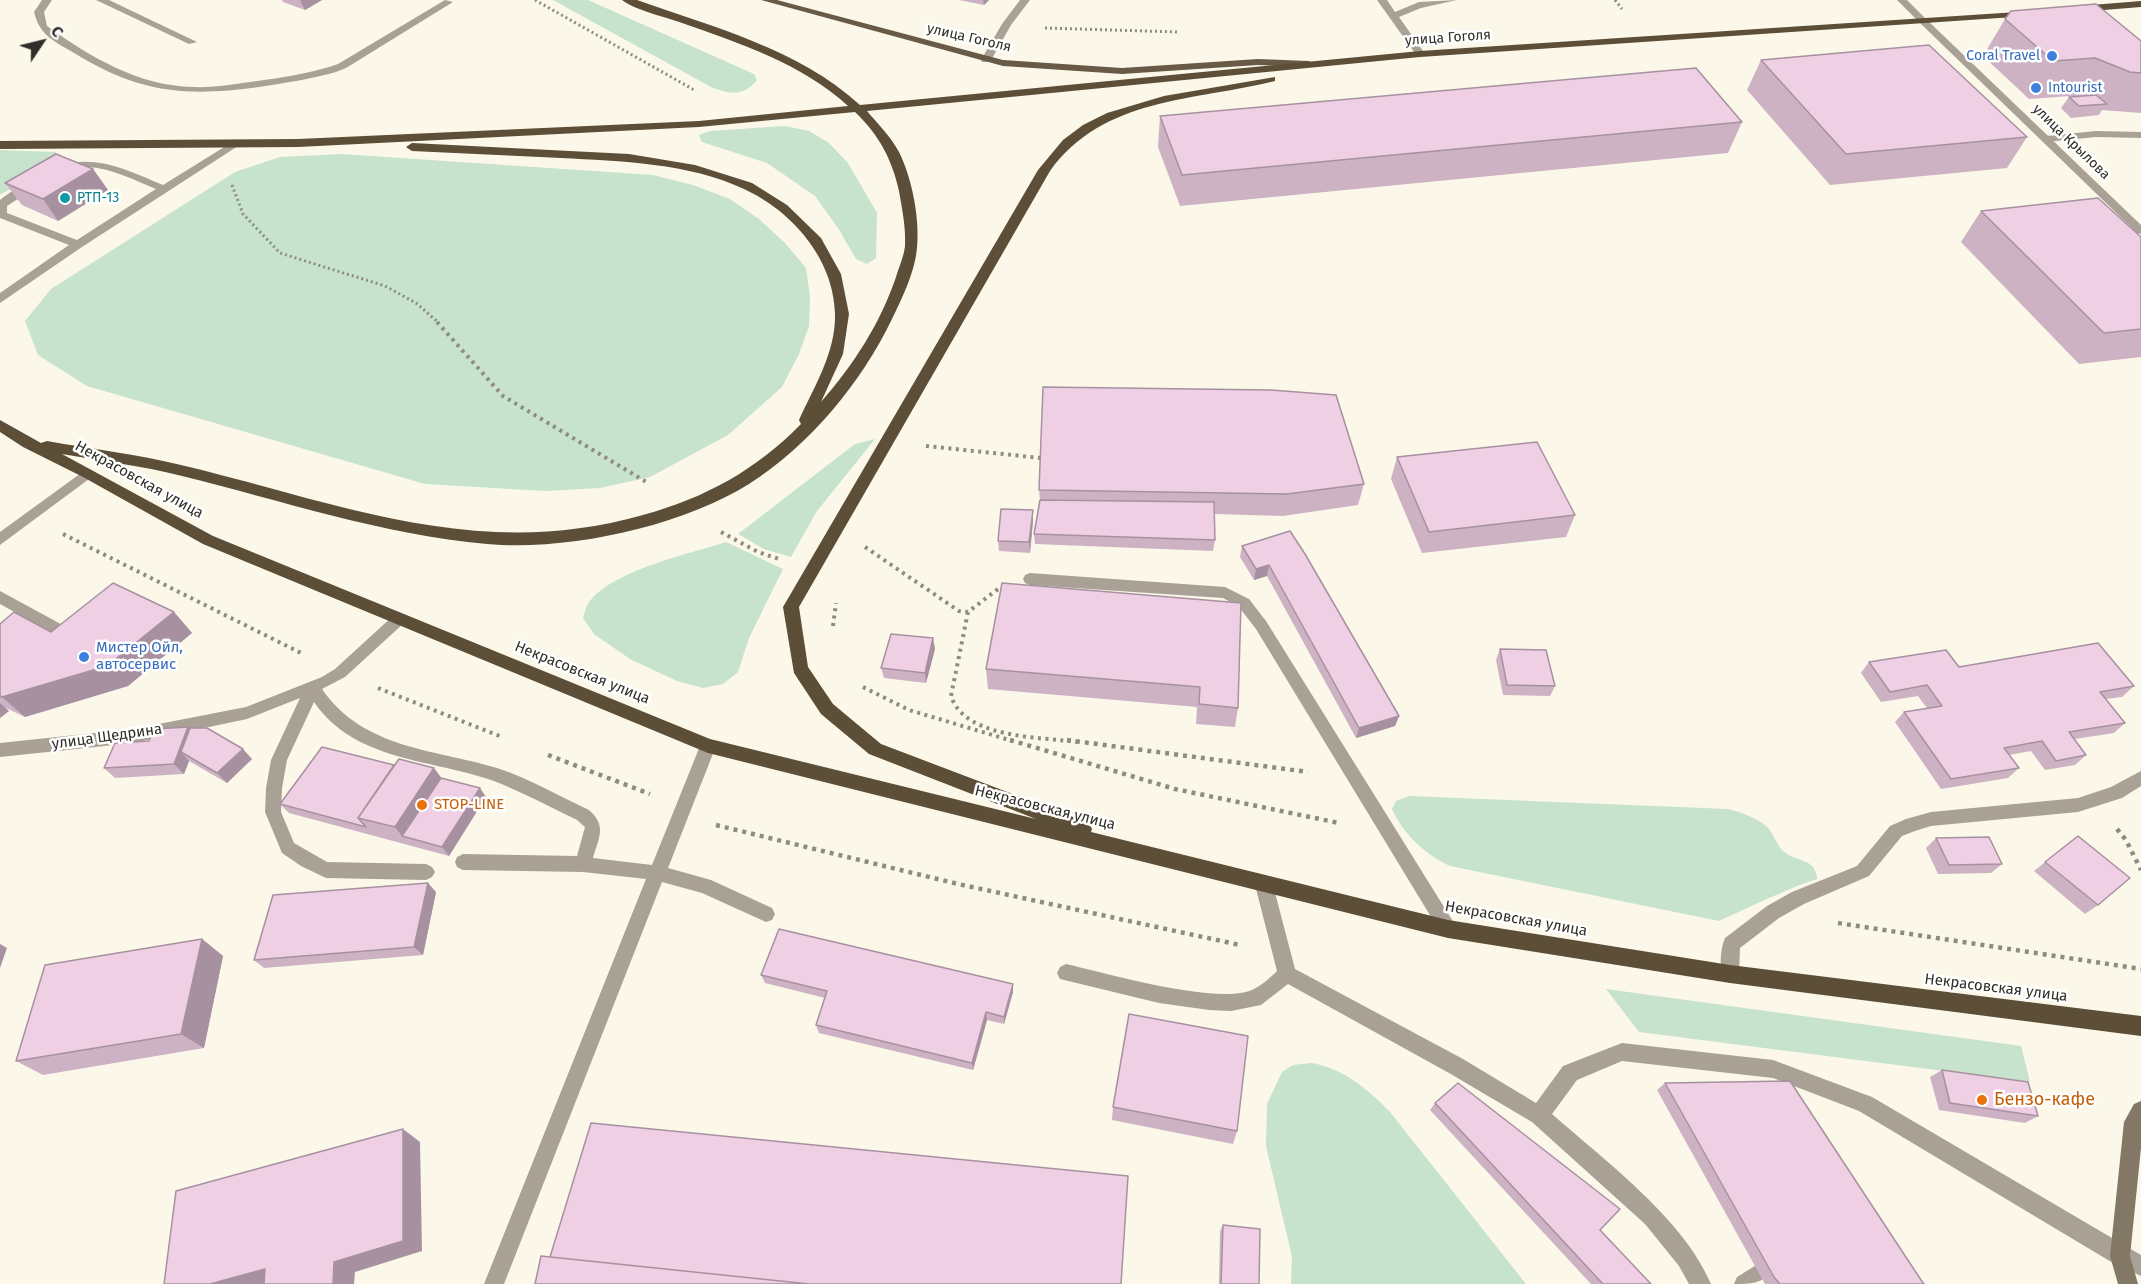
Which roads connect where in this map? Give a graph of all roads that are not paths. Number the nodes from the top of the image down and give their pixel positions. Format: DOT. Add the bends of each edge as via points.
graph roads {
  1 [pos="46,0"];
  2 [pos="101,0"];
  3 [pos="627,0"];
  4 [pos="766,0"];
  5 [pos="1025,0"];
  6 [pos="1382,0"];
  7 [pos="1452,0"];
  8 [pos="1902,0"];
  9 [pos="448,3"];
  10 [pos="2141,4"];
  11 [pos="2072,10"];
  12 [pos="2045,12"];
  13 [pos="1393,16"];
  14 [pos="1923,21"];
  15 [pos="2090,22"];
  16 [pos="192,42"];
  17 [pos="1420,54"];
  18 [pos="986,60"];
  19 [pos="1327,65"];
  20 [pos="2141,135"];
  21 [pos="2046,138"];
  22 [pos="297,143"];
  23 [pos="234,144"];
  24 [pos="0,145"];
  25 [pos="162,188"];
  26 [pos="2141,231"];
  27 [pos="78,244"];
  28 [pos="0,299"];
  29 [pos="0,425"];
  30 [pos="799,433"];
  31 [pos="28,443"];
  32 [pos="88,473"];
  33 [pos="0,540"];
  34 [pos="1030,579"];
  35 [pos="0,597"];
  36 [pos="399,619"];
  37 [pos="65,633"];
  38 [pos="313,688"];
  39 [pos="708,746"];
  40 [pos="0,750"];
  41 [pos="2141,777"];
  42 [pos="1145,853"];
  43 [pos="463,862"];
  44 [pos="583,864"];
  45 [pos="426,872"];
  46 [pos="657,873"];
  47 [pos="1264,885"];
  48 [pos="766,914"];
  49 [pos="1448,928"];
  50 [pos="1066,973"];
  51 [pos="1287,974"];
  52 [pos="1730,974"];
  53 [pos="2141,1026"];
  54 [pos="2141,1111"];
  55 [pos="1539,1115"];
  56 [pos="2120,1256"];
  57 [pos="2141,1266"];
  58 [pos="494,1284"];
  59 [pos="1701,1284"];
  60 [pos="2128,1284"];
  1 -- 9 [label="street" via="39,12 43,27 79,52 114,71 169,88 198,90 300,79 327,72"];
  2 -- 16 [label="street"];
  3 -- 30 [label="highway" via="731,37 831,86 863,113 894,154 909,209 911,246 898,298 849,381"];
  4 -- 18 [label="main road, улица Гоголя"];
  5 -- 18 [label="street"];
  6 -- 13 [label="street"];
  7 -- 13 [label="street" via="1419,5"];
  8 -- 14 [label="street, улица Крылова"];
  10 -- 11 [label="highway"];
  11 -- 15 [label="street"];
  12 -- 14 [label="highway, улица Гоголя"];
  13 -- 17 [label="street"];
  14 -- 17 [label="highway, улица Гоголя"];
  14 -- 21 [label="street, улица Крылова"];
  17 -- 19 [label="highway, улица Гоголя"];
  18 -- 19 [label="main road, улица Гоголя" via="1122,71 1258,62"];
  19 -- 22 [label="highway" via="699,124"];
  19 -- 42 [label="highway" via="1138,105 1096,122 1066,142 1044,170 792,607 800,668 828,709 875,749"];
  20 -- 21 [label="street"];
  21 -- 26 [label="street, улица Крылова"];
  22 -- 23 [label="highway"];
  22 -- 30 [label="highway" via="629,158 695,169 748,186 783,208 815,238 835,274 842,314 836,354"];
  23 -- 24 [label="highway"];
  23 -- 25 [label="street"];
  25 -- 27 [label="street"];
  25 -- 27 [label="street" via="94,162 80,162 67,165 1,205 2,215"];
  27 -- 28 [label="street"];
  29 -- 31 [label="highway, Некрасовская улица"];
  30 -- 31 [label="highway" via="776,457 745,480 688,507 592,534 528,540 462,537 336,512 178,470"];
  31 -- 32 [label="highway, Некрасовская улица"];
  32 -- 33 [label="street"];
  32 -- 36 [label="highway, Некрасовская улица" via="208,540"];
  34 -- 49 [label="street" via="1225,593 1244,603"];
  35 -- 37 [label="street"];
  36 -- 38 [label="street, улица Щедрина" via="340,673"];
  36 -- 39 [label="highway, Некрасовская улица"];
  38 -- 40 [label="street, улица Щедрина" via="248,713 133,736"];
  38 -- 44 [label="street" via="341,722 380,744 497,775 583,815 593,827"];
  38 -- 45 [label="street" via="279,760 274,788 273,812 288,848 326,870"];
  39 -- 42 [label="highway, Некрасовская улица"];
  39 -- 46 [label="street"];
  41 -- 52 [label="street" via="2116,793 2078,806 1931,819 1896,831 1863,871 1798,898 1731,944"];
  42 -- 47 [label="highway, Некрасовская улица"];
  43 -- 44 [label="street"];
  44 -- 46 [label="street"];
  46 -- 48 [label="street" via="705,886"];
  46 -- 58 [label="street"];
  47 -- 49 [label="highway, Некрасовская улица"];
  47 -- 51 [label="street"];
  49 -- 52 [label="highway, Некрасовская улица"];
  50 -- 51 [label="street" via="1220,1003 1250,1000"];
  51 -- 55 [label="street"];
  52 -- 53 [label="highway, Некрасовская улица"];
  54 -- 56 [label="main road" via="2134,1122"];
  55 -- 56 [label="street" via="1570,1073 1622,1052 1773,1069 1865,1104"];
  55 -- 59 [label="street" via="1652,1217"];
  56 -- 57 [label="street"];
  56 -- 60 [label="main road"];
}
